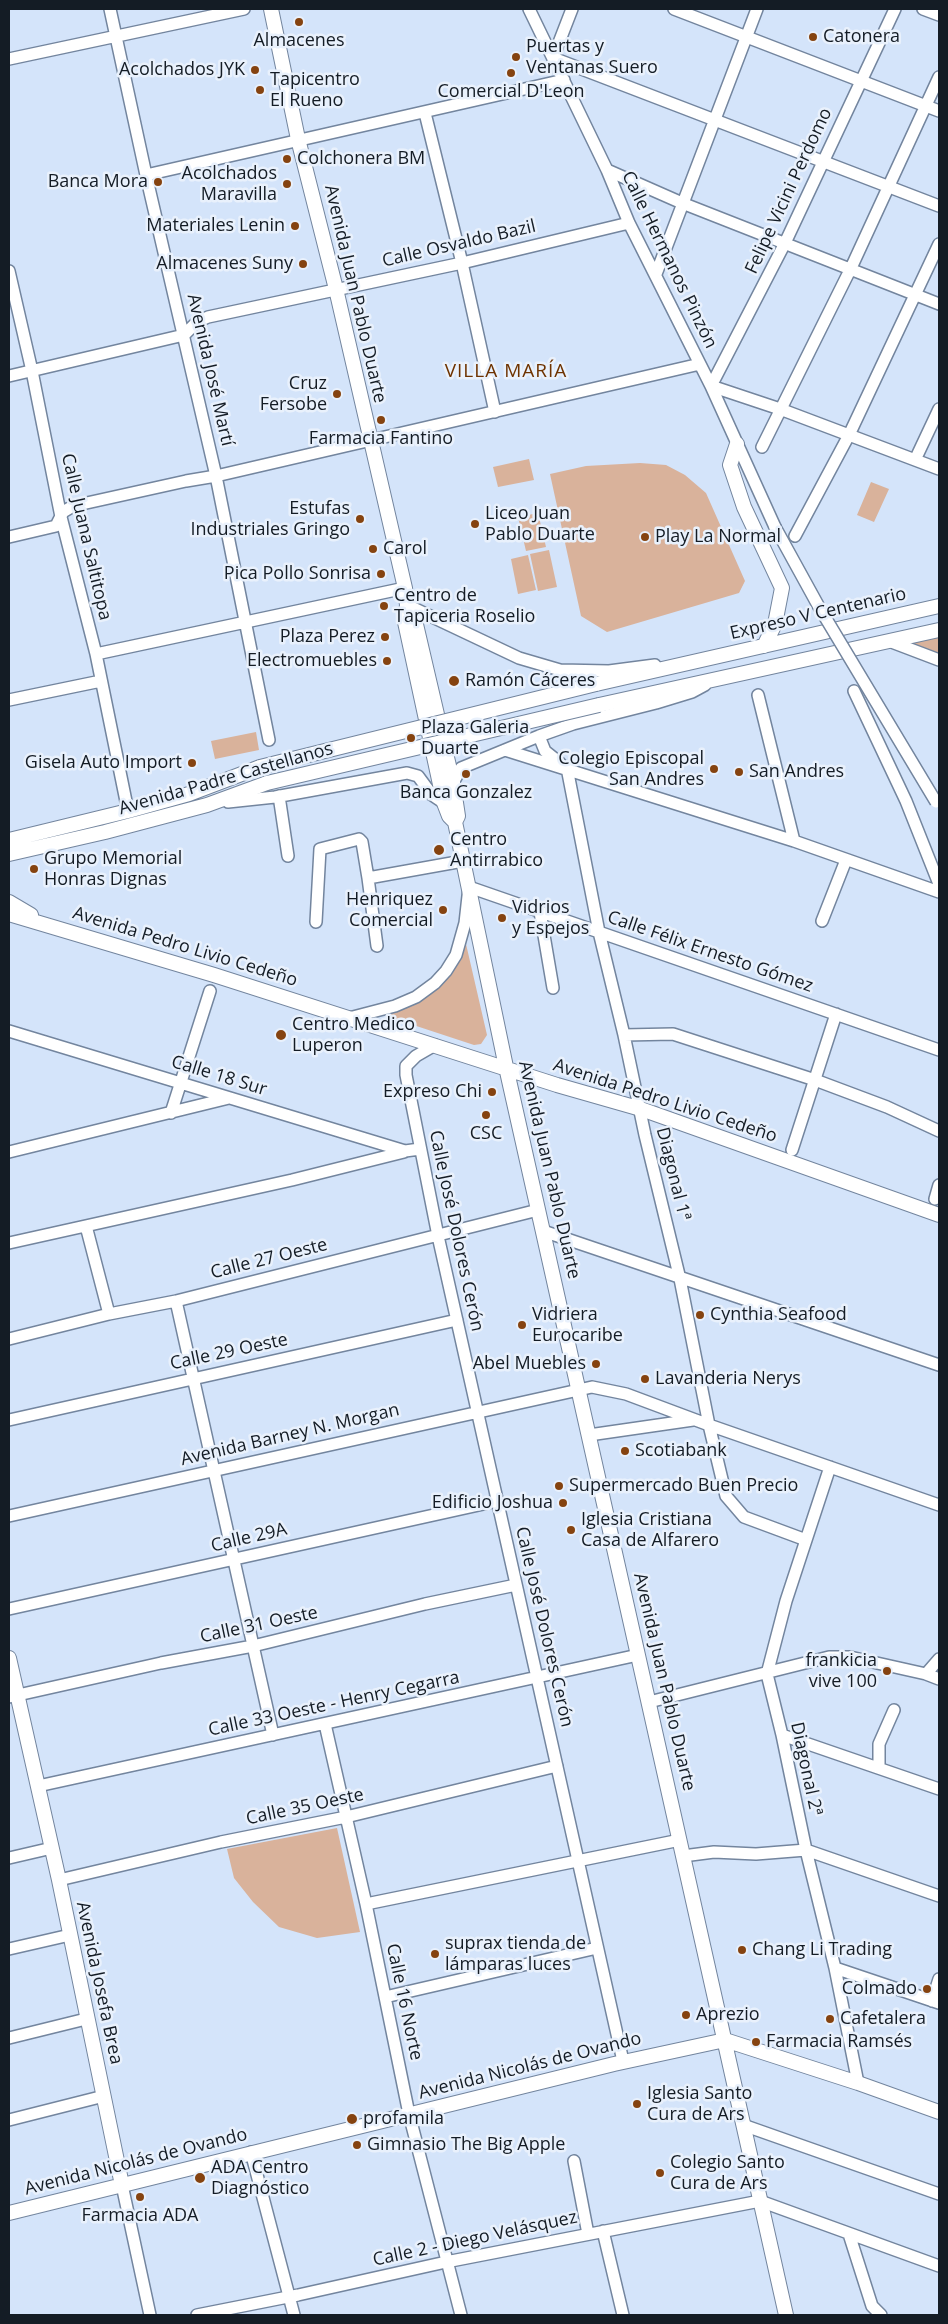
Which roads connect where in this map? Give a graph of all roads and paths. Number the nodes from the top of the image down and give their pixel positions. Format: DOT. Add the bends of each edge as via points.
graph roads {
  1 [pos="110,9"];
  2 [pos="244,9"];
  3 [pos="271,9"];
  4 [pos="529,9"];
  5 [pos="572,9"];
  6 [pos="674,9"];
  7 [pos="758,9"];
  8 [pos="895,9"];
  9 [pos="922,9"];
  10 [pos="939,15"];
  11 [pos="114,36"];
  12 [pos="746,38"];
  13 [pos="553,58"];
  14 [pos="9,59"];
  15 [pos="939,77"];
  16 [pos="564,80"];
  17 [pos="860,82"];
  18 [pos="925,106"];
  19 [pos="939,111"];
  20 [pos="426,112"];
  21 [pos="715,120"];
  22 [pos="298,139"];
  23 [pos="824,162"];
  24 [pos="607,170"];
  25 [pos="146,175"];
  26 [pos="887,186"];
  27 [pos="682,203"];
  28 [pos="939,206"];
  29 [pos="629,223"];
  30 [pos="786,243"];
  31 [pos="939,244"];
  32 [pos="462,262"];
  33 [pos="851,268"];
  34 [pos="9,271"];
  35 [pos="656,274"];
  36 [pos="336,289"];
  37 [pos="914,295"];
  38 [pos="939,304"];
  39 [pos="184,335"];
  40 [pos="700,364"];
  41 [pos="32,371"];
  42 [pos="9,376"];
  43 [pos="711,386"];
  44 [pos="939,409"];
  45 [pos="780,410"];
  46 [pos="495,412"];
  47 [pos="849,435"];
  48 [pos="370,441"];
  49 [pos="737,444"];
  50 [pos="762,447"];
  51 [pos="915,460"];
  52 [pos="939,469"];
  53 [pos="216,476"];
  54 [pos="61,517"];
  55 [pos="795,536"];
  56 [pos="9,537"];
  57 [pos="404,588"];
  58 [pos="407,605"];
  59 [pos="939,606"];
  60 [pos="246,623"];
  61 [pos="939,630"];
  62 [pos="889,641"];
  63 [pos="764,646"];
  64 [pos="96,654"];
  65 [pos="706,659"];
  66 [pos="939,660"];
  67 [pos="717,678"];
  68 [pos="101,681"];
  69 [pos="596,684"];
  70 [pos="854,691"];
  71 [pos="758,695"];
  72 [pos="9,700"];
  73 [pos="539,736"];
  74 [pos="269,740"];
  75 [pos="505,750"];
  76 [pos="567,768"];
  77 [pos="452,783"];
  78 [pos="279,796"];
  79 [pos="444,803"];
  80 [pos="207,805"];
  81 [pos="938,806"];
  82 [pos="128,811"];
  83 [pos="454,822"];
  84 [pos="9,840"];
  85 [pos="794,841"];
  86 [pos="9,854"];
  87 [pos="288,856"];
  88 [pos="846,860"];
  89 [pos="463,861"];
  90 [pos="368,878"];
  91 [pos="939,884"];
  92 [pos="468,887"];
  93 [pos="939,892"];
  94 [pos="9,902"];
  95 [pos="540,912"];
  96 [pos="9,914"];
  97 [pos="822,921"];
  98 [pos="316,922"];
  99 [pos="51,926"];
  100 [pos="599,932"];
  101 [pos="377,946"];
  102 [pos="553,988"];
  103 [pos="210,991"];
  104 [pos="836,1014"];
  105 [pos="349,1018"];
  106 [pos="9,1030"];
  107 [pos="624,1035"];
  108 [pos="435,1045"];
  109 [pos="939,1050"];
  110 [pos="506,1068"];
  111 [pos="814,1080"];
  112 [pos="180,1084"];
  113 [pos="231,1098"];
  114 [pos="640,1110"];
  115 [pos="171,1113"];
  116 [pos="939,1132"];
  117 [pos="420,1149"];
  118 [pos="792,1150"];
  119 [pos="9,1152"];
  120 [pos="405,1152"];
  121 [pos="939,1185"];
  122 [pos="935,1199"];
  123 [pos="538,1210"];
  124 [pos="939,1215"];
  125 [pos="86,1226"];
  126 [pos="543,1231"];
  127 [pos="438,1236"];
  128 [pos="9,1243"];
  129 [pos="680,1279"];
  130 [pos="176,1301"];
  131 [pos="109,1314"];
  132 [pos="457,1320"];
  133 [pos="9,1339"];
  134 [pos="939,1365"];
  135 [pos="194,1378"];
  136 [pos="578,1389"];
  137 [pos="478,1411"];
  138 [pos="9,1420"];
  139 [pos="695,1420"];
  140 [pos="709,1425"];
  141 [pos="589,1435"];
  142 [pos="830,1467"];
  143 [pos="214,1470"];
  144 [pos="497,1501"];
  145 [pos="939,1505"];
  146 [pos="9,1516"];
  147 [pos="806,1540"];
  148 [pos="234,1560"];
  149 [pos="516,1585"];
  150 [pos="9,1609"];
  151 [pos="253,1646"];
  152 [pos="638,1655"];
  153 [pos="9,1658"];
  154 [pos="939,1659"];
  155 [pos="767,1674"];
  156 [pos="926,1674"];
  157 [pos="537,1677"];
  158 [pos="939,1679"];
  159 [pos="13,1696"];
  160 [pos="648,1702"];
  161 [pos="894,1710"];
  162 [pos="325,1724"];
  163 [pos="782,1734"];
  164 [pos="273,1735"];
  165 [pos="557,1766"];
  166 [pos="879,1768"];
  167 [pos="38,1786"];
  168 [pos="939,1789"];
  169 [pos="346,1817"];
  170 [pos="680,1840"];
  171 [pos="52,1848"];
  172 [pos="806,1850"];
  173 [pos="683,1856"];
  174 [pos="9,1858"];
  175 [pos="578,1860"];
  176 [pos="59,1880"];
  177 [pos="939,1896"];
  178 [pos="366,1904"];
  179 [pos="70,1935"];
  180 [pos="598,1948"];
  181 [pos="9,1950"];
  182 [pos="835,1968"];
  183 [pos="939,1979"];
  184 [pos="385,1997"];
  185 [pos="936,2002"];
  186 [pos="86,2019"];
  187 [pos="9,2038"];
  188 [pos="725,2040"];
  189 [pos="623,2062"];
  190 [pos="858,2083"];
  191 [pos="104,2096"];
  192 [pos="939,2112"];
  193 [pos="409,2114"];
  194 [pos="9,2120"];
  195 [pos="743,2125"];
  196 [pos="251,2152"];
  197 [pos="574,2161"];
  198 [pos="122,2185"];
  199 [pos="939,2194"];
  200 [pos="760,2201"];
  201 [pos="9,2213"];
  202 [pos="603,2231"];
  203 [pos="588,2234"];
  204 [pos="849,2234"];
  205 [pos="446,2262"];
  206 [pos="939,2266"];
  207 [pos="289,2297"];
  208 [pos="150,2315"];
  209 [pos="197,2315"];
  210 [pos="294,2315"];
  211 [pos="461,2315"];
  212 [pos="623,2315"];
  213 [pos="786,2315"];
  214 [pos="881,2315"];
  1 -- 11 [label="street, Avenida José Martí"];
  2 -- 11 [label="street"];
  3 -- 22 [label="main road, Avenida Juan Pablo Duarte"];
  4 -- 13 [label="street, Calle Hermanos Pinzón"];
  5 -- 13 [label="street"];
  6 -- 12 [label="street"];
  7 -- 12 [label="street"];
  8 -- 17 [label="street, Felipe Vicini Perdomo"];
  9 -- 10 [label="street"];
  11 -- 14 [label="street"];
  11 -- 25 [label="street, Avenida José Martí"];
  12 -- 17 [label="street"];
  12 -- 21 [label="street"];
  13 -- 16 [label="street, Calle Hermanos Pinzón"];
  13 -- 21 [label="street"];
  15 -- 18 [label="street"];
  16 -- 20 [label="street"];
  16 -- 24 [label="street, Calle Hermanos Pinzón"];
  17 -- 18 [label="street"];
  17 -- 23 [label="street, Felipe Vicini Perdomo"];
  18 -- 19 [label="street"];
  18 -- 26 [label="street"];
  20 -- 22 [label="street"];
  20 -- 32 [label="street"];
  21 -- 23 [label="street"];
  21 -- 27 [label="street"];
  22 -- 25 [label="street"];
  22 -- 36 [label="main road, Avenida Juan Pablo Duarte"];
  23 -- 26 [label="street"];
  23 -- 30 [label="street, Felipe Vicini Perdomo"];
  24 -- 27 [label="street"];
  24 -- 29 [label="street, Calle Hermanos Pinzón"];
  25 -- 39 [label="street, Avenida José Martí"];
  26 -- 28 [label="street"];
  26 -- 33 [label="street"];
  27 -- 30 [label="street"];
  27 -- 35 [label="street"];
  29 -- 32 [label="street, Calle Osvaldo Bazil"];
  29 -- 35 [label="street, Calle Hermanos Pinzón"];
  30 -- 33 [label="street"];
  30 -- 43 [label="street, Felipe Vicini Perdomo"];
  31 -- 37 [label="street"];
  32 -- 36 [label="street, Calle Osvaldo Bazil"];
  32 -- 46 [label="street"];
  33 -- 37 [label="street"];
  33 -- 45 [label="street"];
  34 -- 41 [label="street, Calle Juana Saltitopa"];
  35 -- 40 [label="street, Calle Hermanos Pinzón"];
  36 -- 39 [label="street, Calle Osvaldo Bazil" via="208,317 197,322"];
  36 -- 48 [label="main road, Avenida Juan Pablo Duarte"];
  37 -- 38 [label="street"];
  37 -- 47 [label="street"];
  39 -- 41 [label="street, Calle Osvaldo Bazil"];
  39 -- 53 [label="street, Avenida José Martí"];
  40 -- 43 [label="street, Calle Hermanos Pinzón"];
  40 -- 46 [label="street"];
  41 -- 42 [label="street, Calle Osvaldo Bazil"];
  41 -- 54 [label="street, Calle Juana Saltitopa"];
  43 -- 45 [label="street"];
  43 -- 49 [label="street, Calle Hermanos Pinzón"];
  44 -- 51 [label="street"];
  45 -- 47 [label="street"];
  45 -- 50 [label="street"];
  46 -- 48 [label="street"];
  47 -- 51 [label="street"];
  47 -- 55 [label="street"];
  48 -- 53 [label="street"];
  48 -- 57 [label="main road, Avenida Juan Pablo Duarte"];
  49 -- 63 [label="main road" via="730,465 744,507 782,588 775,624"];
  49 -- 81 [label="street, Calle Hermanos Pinzón, bridge" via="774,527"];
  51 -- 52 [label="street"];
  53 -- 54 [label="street" via="73,506"];
  53 -- 60 [label="street, Avenida José Martí"];
  54 -- 56 [label="street" via="56,526"];
  54 -- 64 [label="street, Calle Juana Saltitopa"];
  57 -- 58 [label="main road, Avenida Juan Pablo Duarte"];
  57 -- 60 [label="street"];
  58 -- 65 [label="street, Expreso V Centenario" via="519,658 560,670 609,671"];
  58 -- 77 [label="main road, Avenida Juan Pablo Duarte" via="415,620"];
  58 -- 79 [label="main road, Avenida Juan Pablo Duarte" via="405,622"];
  59 -- 63 [label="main road, Expreso V Centenario"];
  60 -- 64 [label="street"];
  60 -- 74 [label="street, Avenida José Martí"];
  61 -- 62 [label="main road"];
  62 -- 66 [label="street"];
  62 -- 67 [label="main road"];
  63 -- 65 [label="main road, Expreso V Centenario"];
  64 -- 68 [label="street, Calle Juana Saltitopa"];
  65 -- 69 [label="main road, Expreso V Centenario"];
  67 -- 73 [label="street" via="692,692"];
  67 -- 80 [label="main road, Avenida Padre Castellanos, bridge" via="267,782"];
  68 -- 72 [label="street"];
  68 -- 82 [label="street, Calle Juana Saltitopa"];
  69 -- 82 [label="main road, Avenida Padre Castellanos, bridge" via="260,766 189,794"];
  70 -- 91 [label="street" via="906,802"];
  71 -- 85 [label="street"];
  73 -- 75 [label="street"];
  73 -- 76 [label="street" via="545,751"];
  75 -- 76 [label="street"];
  75 -- 77 [label="street" via="461,768"];
  76 -- 85 [label="street"];
  76 -- 100 [label="street, Diagonal 1ª"];
  77 -- 83 [label="main road, Avenida Juan Pablo Duarte" via="458,816"];
  78 -- 79 [label="street" via="407,773 418,776 432,795"];
  78 -- 80 [label="street"];
  78 -- 87 [label="street"];
  79 -- 83 [label="main road, Avenida Juan Pablo Duarte"];
  80 -- 86 [label="main road, Avenida Padre Castellanos"];
  82 -- 84 [label="main road, Avenida Padre Castellanos"];
  83 -- 89 [label="main road, Avenida Juan Pablo Duarte"];
  85 -- 88 [label="street"];
  88 -- 93 [label="street"];
  88 -- 97 [label="street"];
  89 -- 90 [label="street"];
  89 -- 92 [label="main road, Avenida Juan Pablo Duarte"];
  90 -- 98 [label="street" via="360,840 321,847"];
  90 -- 101 [label="street"];
  92 -- 95 [label="street, Calle Félix Ernesto Gómez"];
  92 -- 105 [label="street" via="465,923 456,955 436,983 395,1006"];
  92 -- 110 [label="main road, Avenida Juan Pablo Duarte"];
  94 -- 99 [label="main road"];
  95 -- 100 [label="street, Calle Félix Ernesto Gómez"];
  95 -- 102 [label="street"];
  96 -- 99 [label="main road, Avenida Pedro Livio Cedeño"];
  99 -- 105 [label="main road, Avenida Pedro Livio Cedeño"];
  100 -- 104 [label="street, Calle Félix Ernesto Gómez"];
  100 -- 107 [label="street, Diagonal 1ª"];
  103 -- 112 [label="street"];
  104 -- 109 [label="street, Calle Félix Ernesto Gómez"];
  104 -- 111 [label="street"];
  105 -- 108 [label="main road, Avenida Pedro Livio Cedeño"];
  106 -- 112 [label="street, Calle 18 Sur"];
  107 -- 111 [label="street" via="673,1034"];
  107 -- 114 [label="street, Diagonal 1ª"];
  108 -- 110 [label="main road, Avenida Pedro Livio Cedeño"];
  108 -- 117 [label="street, Calle José Dolores Cerón" via="406,1066"];
  110 -- 114 [label="main road, Avenida Pedro Livio Cedeño"];
  110 -- 123 [label="main road, Avenida Juan Pablo Duarte"];
  111 -- 116 [label="street" via="887,1107"];
  111 -- 118 [label="street"];
  112 -- 113 [label="street, Calle 18 Sur"];
  112 -- 115 [label="street"];
  113 -- 115 [label="street"];
  113 -- 120 [label="street, Calle 18 Sur"];
  114 -- 124 [label="main road, Avenida Pedro Livio Cedeño"];
  114 -- 129 [label="street, Diagonal 1ª"];
  115 -- 119 [label="street"];
  117 -- 120 [label="street, Calle 18 Sur"];
  117 -- 127 [label="street, Calle José Dolores Cerón"];
  120 -- 125 [label="street"];
  121 -- 122 [label="street"];
  123 -- 126 [label="main road, Avenida Juan Pablo Duarte"];
  123 -- 127 [label="street, Calle 27 Oeste"];
  125 -- 128 [label="street"];
  125 -- 131 [label="street"];
  126 -- 129 [label="street"];
  126 -- 136 [label="main road, Avenida Juan Pablo Duarte"];
  127 -- 130 [label="street, Calle 27 Oeste"];
  127 -- 132 [label="street, Calle José Dolores Cerón"];
  129 -- 134 [label="street"];
  129 -- 140 [label="street, Diagonal 1ª"];
  130 -- 131 [label="street, Calle 27 Oeste"];
  130 -- 135 [label="street"];
  131 -- 133 [label="street, Calle 27 Oeste"];
  132 -- 135 [label="street, Calle 29 Oeste"];
  132 -- 137 [label="street, Calle José Dolores Cerón"];
  135 -- 138 [label="street, Calle 29 Oeste"];
  135 -- 143 [label="street"];
  136 -- 137 [label="street, Avenida Barney N. Morgan"];
  136 -- 139 [label="street, Avenida Barney N. Morgan" via="605,1388"];
  136 -- 141 [label="main road, Avenida Juan Pablo Duarte"];
  137 -- 143 [label="street, Avenida Barney N. Morgan"];
  137 -- 144 [label="street, Calle José Dolores Cerón"];
  139 -- 140 [label="street, Avenida Barney N. Morgan"];
  139 -- 141 [label="street"];
  140 -- 142 [label="street, Avenida Barney N. Morgan"];
  140 -- 147 [label="street, Diagonal 1ª" via="726,1496 734,1507 744,1517"];
  141 -- 152 [label="main road, Avenida Juan Pablo Duarte"];
  142 -- 145 [label="street, Avenida Barney N. Morgan"];
  142 -- 147 [label="street, Diagonal 2ª"];
  143 -- 146 [label="street, Avenida Barney N. Morgan"];
  143 -- 148 [label="street"];
  144 -- 148 [label="street, Calle 29A"];
  144 -- 149 [label="street, Calle José Dolores Cerón"];
  147 -- 155 [label="street, Diagonal 2ª"];
  148 -- 150 [label="street, Calle 29A"];
  148 -- 151 [label="street"];
  149 -- 151 [label="street, Calle 31 Oeste"];
  149 -- 157 [label="street, Calle José Dolores Cerón"];
  151 -- 159 [label="street, Calle 31 Oeste"];
  151 -- 164 [label="street"];
  152 -- 157 [label="street, Calle 33 Oeste - Henry Cegarra"];
  152 -- 160 [label="main road, Avenida Juan Pablo Duarte"];
  153 -- 159 [label="main road, Avenida Josefa Brea"];
  154 -- 156 [label="street"];
  155 -- 156 [label="street" via="811,1660 850,1657"];
  155 -- 160 [label="street"];
  155 -- 163 [label="street, Diagonal 2ª"];
  156 -- 158 [label="street"];
  157 -- 162 [label="street, Calle 33 Oeste - Henry Cegarra"];
  157 -- 165 [label="street, Calle José Dolores Cerón"];
  159 -- 167 [label="main road, Avenida Josefa Brea"];
  160 -- 170 [label="main road, Avenida Juan Pablo Duarte"];
  161 -- 166 [label="street" via="879,1744"];
  162 -- 164 [label="street, Calle 33 Oeste - Henry Cegarra"];
  162 -- 169 [label="street, Calle 16 Norte"];
  163 -- 166 [label="street"];
  163 -- 172 [label="street, Diagonal 2ª"];
  164 -- 167 [label="street, Calle 33 Oeste - Henry Cegarra"];
  165 -- 169 [label="street, Calle 35 Oeste"];
  165 -- 175 [label="street, Calle José Dolores Cerón"];
  166 -- 168 [label="street"];
  167 -- 171 [label="main road, Avenida Josefa Brea"];
  169 -- 176 [label="street, Calle 35 Oeste"];
  169 -- 178 [label="street, Calle 16 Norte"];
  170 -- 173 [label="main road, Avenida Juan Pablo Duarte"];
  170 -- 175 [label="street"];
  171 -- 174 [label="street"];
  171 -- 176 [label="main road, Avenida Josefa Brea"];
  172 -- 173 [label="street"];
  172 -- 177 [label="street"];
  172 -- 182 [label="street, Diagonal 2ª"];
  173 -- 188 [label="main road, Avenida Juan Pablo Duarte"];
  175 -- 178 [label="street"];
  175 -- 180 [label="street, Calle José Dolores Cerón"];
  176 -- 179 [label="main road, Avenida Josefa Brea"];
  178 -- 184 [label="street, Calle 16 Norte"];
  179 -- 181 [label="street"];
  179 -- 186 [label="main road, Avenida Josefa Brea"];
  180 -- 184 [label="street"];
  180 -- 189 [label="street, Calle José Dolores Cerón"];
  182 -- 185 [label="street"];
  182 -- 190 [label="street, Diagonal 2ª"];
  183 -- 185 [label="street"];
  184 -- 193 [label="street, Calle 16 Norte"];
  186 -- 187 [label="street"];
  186 -- 191 [label="main road, Avenida Josefa Brea"];
  188 -- 189 [label="main road, Avenida Nicolás de Ovando"];
  188 -- 190 [label="main road"];
  188 -- 195 [label="main road, Avenida Juan Pablo Duarte"];
  189 -- 193 [label="main road, Avenida Nicolás de Ovando"];
  190 -- 192 [label="main road"];
  191 -- 194 [label="street"];
  191 -- 198 [label="main road, Avenida Josefa Brea"];
  193 -- 196 [label="main road, Avenida Nicolás de Ovando"];
  193 -- 205 [label="street, Calle 16 Norte"];
  195 -- 199 [label="street"];
  195 -- 200 [label="main road, Avenida Juan Pablo Duarte"];
  196 -- 198 [label="main road, Avenida Nicolás de Ovando"];
  196 -- 207 [label="street"];
  197 -- 203 [label="street"];
  198 -- 201 [label="main road, Avenida Nicolás de Ovando"];
  198 -- 208 [label="street, Avenida Josefa Brea"];
  200 -- 202 [label="street, Calle 2 - Diego Velásquez"];
  200 -- 204 [label="street"];
  200 -- 213 [label="main road, Avenida Juan Pablo Duarte"];
  202 -- 203 [label="street, Calle 2 - Diego Velásquez"];
  202 -- 212 [label="street"];
  203 -- 205 [label="street, Calle 2 - Diego Velásquez"];
  204 -- 206 [label="street"];
  204 -- 214 [label="street" via="872,2306"];
  205 -- 207 [label="street, Calle 2 - Diego Velásquez"];
  205 -- 211 [label="street, Calle 16 Norte"];
  207 -- 209 [label="street, Calle 2 - Diego Velásquez"];
  207 -- 210 [label="street"];
}
